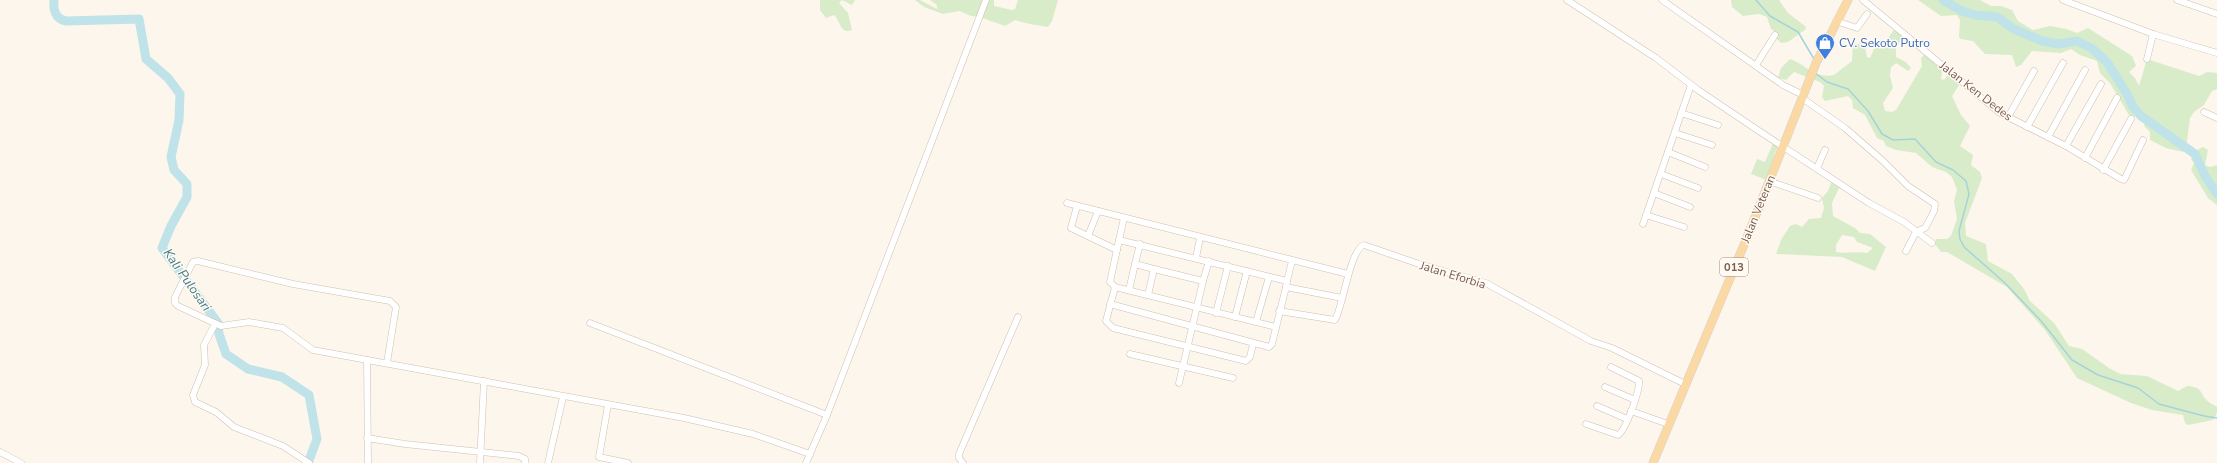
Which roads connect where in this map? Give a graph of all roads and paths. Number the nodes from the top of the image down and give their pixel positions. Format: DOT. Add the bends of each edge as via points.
graph roads {
  1 [pos="986,0"];
  2 [pos="1567,0"];
  3 [pos="1662,0"];
  4 [pos="1848,0"];
  5 [pos="1863,0"];
  6 [pos="2063,0"];
  7 [pos="2177,0"];
  8 [pos="1866,14"];
  9 [pos="2217,14"];
  10 [pos="1836,21"];
  11 [pos="2153,34"];
  12 [pos="1775,35"];
  13 [pos="2217,53"];
  14 [pos="2147,59"];
  15 [pos="2063,64"];
  16 [pos="1756,65"];
  17 [pos="2085,70"];
  18 [pos="2034,71"];
  19 [pos="2101,84"];
  20 [pos="1691,85"];
  21 [pos="1802,97"];
  22 [pos="2117,98"];
  23 [pos="2204,112"];
  24 [pos="1681,113"];
  25 [pos="2008,118"];
  26 [pos="2217,118"];
  27 [pos="2131,119"];
  28 [pos="1718,125"];
  29 [pos="2027,127"];
  30 [pos="1675,133"];
  31 [pos="2048,137"];
  32 [pos="2143,140"];
  33 [pos="1712,145"];
  34 [pos="1783,146"];
  35 [pos="2066,146"];
  36 [pos="1825,150"];
  37 [pos="1668,152"];
  38 [pos="2085,158"];
  39 [pos="1705,167"];
  40 [pos="1817,168"];
  41 [pos="2103,170"];
  42 [pos="1661,174"];
  43 [pos="1769,181"];
  44 [pos="1698,188"];
  45 [pos="1654,193"];
  46 [pos="1818,198"];
  47 [pos="1067,203"];
  48 [pos="1077,206"];
  49 [pos="1690,207"];
  50 [pos="1098,211"];
  51 [pos="1646,215"];
  52 [pos="1124,218"];
  53 [pos="1643,224"];
  54 [pos="1684,227"];
  55 [pos="1916,232"];
  56 [pos="1088,236"];
  57 [pos="1200,238"];
  58 [pos="1119,240"];
  59 [pos="1932,243"];
  60 [pos="1140,244"];
  61 [pos="1117,250"];
  62 [pos="1906,251"];
  63 [pos="1196,258"];
  64 [pos="1209,261"];
  65 [pos="1292,261"];
  66 [pos="1135,264"];
  67 [pos="1228,266"];
  68 [pos="1154,269"];
  69 [pos="1247,271"];
  70 [pos="1348,274"];
  71 [pos="1269,277"];
  72 [pos="1203,281"];
  73 [pos="1287,284"];
  74 [pos="1115,286"];
  75 [pos="1129,290"];
  76 [pos="1148,294"];
  77 [pos="1342,298"];
  78 [pos="1110,304"];
  79 [pos="1197,308"];
  80 [pos="1279,311"];
  81 [pos="1216,313"];
  82 [pos="1018,317"];
  83 [pos="1235,317"];
  84 [pos="1256,322"];
  85 [pos="590,323"];
  86 [pos="217,325"];
  87 [pos="1192,327"];
  88 [pos="1276,327"];
  89 [pos="1253,344"];
  90 [pos="1188,346"];
  91 [pos="1130,354"];
  92 [pos="367,360"];
  93 [pos="387,363"];
  94 [pos="1183,366"];
  95 [pos="1611,367"];
  96 [pos="1233,378"];
  97 [pos="484,381"];
  98 [pos="1179,384"];
  99 [pos="1684,384"];
  100 [pos="1605,387"];
  101 [pos="563,397"];
  102 [pos="1635,400"];
  103 [pos="608,405"];
  104 [pos="1597,406"];
  105 [pos="1631,411"];
  106 [pos="827,415"];
  107 [pos="1627,419"];
  108 [pos="1586,424"];
  109 [pos="1668,424"];
  110 [pos="367,438"];
  111 [pos="0,452"];
  112 [pos="481,452"];
  113 [pos="810,454"];
  114 [pos="599,460"];
  115 [pos="307,462"];
  116 [pos="20,463"];
  117 [pos="368,463"];
  118 [pos="480,463"];
  119 [pos="525,463"];
  120 [pos="548,463"];
  121 [pos="628,463"];
  122 [pos="806,463"];
  123 [pos="963,463"];
  124 [pos="1652,463"];
  1 -- 106 [label="street"];
  2 -- 20 [label="street" via="1656,58"];
  3 -- 16 [label="street"];
  4 -- 10 [label="main road, Jalan Veteran / 013"];
  5 -- 25 [label="street, Jalan Ken Dedes"];
  6 -- 11 [label="street"];
  7 -- 9 [label="street"];
  8 -- 10 [label="street" via="1857,28"];
  10 -- 21 [label="main road, Jalan Veteran / 013"];
  11 -- 13 [label="street"];
  11 -- 14 [label="street"];
  12 -- 16 [label="street"];
  15 -- 29 [label="street"];
  16 -- 21 [label="street"];
  17 -- 31 [label="street"];
  18 -- 25 [label="street"];
  19 -- 35 [label="street"];
  20 -- 24 [label="street"];
  20 -- 34 [label="street"];
  21 -- 34 [label="main road, Jalan Veteran / 013"];
  21 -- 55 [label="street" via="1845,128 1908,186 1935,204 1925,228"];
  22 -- 38 [label="street"];
  23 -- 26 [label="street"];
  24 -- 28 [label="street"];
  24 -- 30 [label="street"];
  25 -- 29 [label="street, Jalan Ken Dedes"];
  27 -- 41 [label="street"];
  29 -- 31 [label="street, Jalan Ken Dedes"];
  30 -- 33 [label="street"];
  30 -- 37 [label="street"];
  31 -- 35 [label="street, Jalan Ken Dedes"];
  32 -- 41 [label="street, Jalan Ken Dedes" via="2124,180"];
  34 -- 40 [label="street"];
  34 -- 43 [label="main road, Jalan Veteran / 013"];
  35 -- 38 [label="street, Jalan Ken Dedes"];
  36 -- 40 [label="street"];
  37 -- 39 [label="street"];
  37 -- 42 [label="street"];
  38 -- 41 [label="street, Jalan Ken Dedes"];
  40 -- 55 [label="street"];
  42 -- 44 [label="street"];
  42 -- 45 [label="street"];
  43 -- 46 [label="street"];
  43 -- 99 [label="main road, Jalan Veteran / 013"];
  45 -- 49 [label="street"];
  45 -- 51 [label="street"];
  47 -- 48 [label="street"];
  48 -- 50 [label="street"];
  48 -- 56 [label="street" via="1071,228"];
  50 -- 52 [label="street"];
  50 -- 56 [label="street"];
  51 -- 53 [label="street"];
  51 -- 54 [label="street"];
  52 -- 57 [label="street"];
  52 -- 58 [label="street"];
  55 -- 59 [label="street"];
  55 -- 62 [label="street"];
  56 -- 61 [label="street"];
  57 -- 63 [label="street"];
  57 -- 65 [label="street"];
  58 -- 60 [label="street"];
  58 -- 61 [label="street"];
  60 -- 63 [label="street"];
  60 -- 66 [label="street"];
  61 -- 74 [label="street" via="1110,282"];
  63 -- 64 [label="street"];
  64 -- 67 [label="street"];
  64 -- 72 [label="street"];
  65 -- 70 [label="street"];
  65 -- 73 [label="street"];
  66 -- 68 [label="street"];
  66 -- 75 [label="street"];
  67 -- 69 [label="street"];
  67 -- 81 [label="street"];
  68 -- 72 [label="street"];
  68 -- 76 [label="street"];
  69 -- 71 [label="street"];
  69 -- 83 [label="street"];
  70 -- 77 [label="street, Jalan Eforbia"];
  70 -- 99 [label="street, Jalan Eforbia" via="1359,248 1364,245 1419,264 1466,276 1521,301 1591,341 1612,348"];
  71 -- 73 [label="street"];
  71 -- 84 [label="street"];
  72 -- 79 [label="street"];
  73 -- 77 [label="street"];
  73 -- 80 [label="street"];
  74 -- 75 [label="street"];
  74 -- 78 [label="street"];
  75 -- 76 [label="street"];
  76 -- 79 [label="street"];
  77 -- 80 [label="street, Jalan Eforbia" via="1333,321"];
  78 -- 87 [label="street"];
  78 -- 90 [label="street" via="1106,321 1112,328"];
  79 -- 81 [label="street"];
  79 -- 87 [label="street"];
  80 -- 88 [label="street"];
  81 -- 83 [label="street"];
  82 -- 123 [label="street" via="959,454"];
  83 -- 84 [label="street"];
  84 -- 88 [label="street"];
  85 -- 106 [label="street"];
  86 -- 92 [label="street" via="249,322 283,328 313,350"];
  86 -- 93 [label="street" via="175,303 182,282 193,262 390,301 396,307"];
  86 -- 115 [label="street" via="204,345 205,365 193,395 195,402 216,412 234,427 283,446"];
  87 -- 89 [label="street"];
  87 -- 90 [label="street"];
  88 -- 89 [label="street" via="1270,347"];
  89 -- 90 [label="street" via="1250,357 1246,361"];
  90 -- 94 [label="street"];
  91 -- 94 [label="street"];
  92 -- 93 [label="street"];
  92 -- 110 [label="street"];
  93 -- 97 [label="street"];
  94 -- 96 [label="street"];
  94 -- 98 [label="street"];
  95 -- 102 [label="street" via="1639,380"];
  97 -- 101 [label="street"];
  97 -- 112 [label="street"];
  99 -- 109 [label="main road, Jalan Veteran / 013"];
  100 -- 102 [label="street"];
  101 -- 103 [label="street"];
  101 -- 120 [label="street"];
  102 -- 105 [label="street"];
  103 -- 113 [label="street" via="745,432"];
  103 -- 114 [label="street"];
  104 -- 107 [label="street"];
  105 -- 107 [label="street"];
  105 -- 109 [label="street"];
  106 -- 113 [label="street"];
  107 -- 108 [label="street" via="1621,433 1616,436"];
  109 -- 124 [label="main road, Jalan Veteran / 013"];
  110 -- 112 [label="street"];
  110 -- 117 [label="street"];
  111 -- 116 [label="street"];
  112 -- 118 [label="street"];
  112 -- 119 [label="street" via="519,456 525,459"];
  113 -- 122 [label="street"];
  114 -- 121 [label="street"];
}
